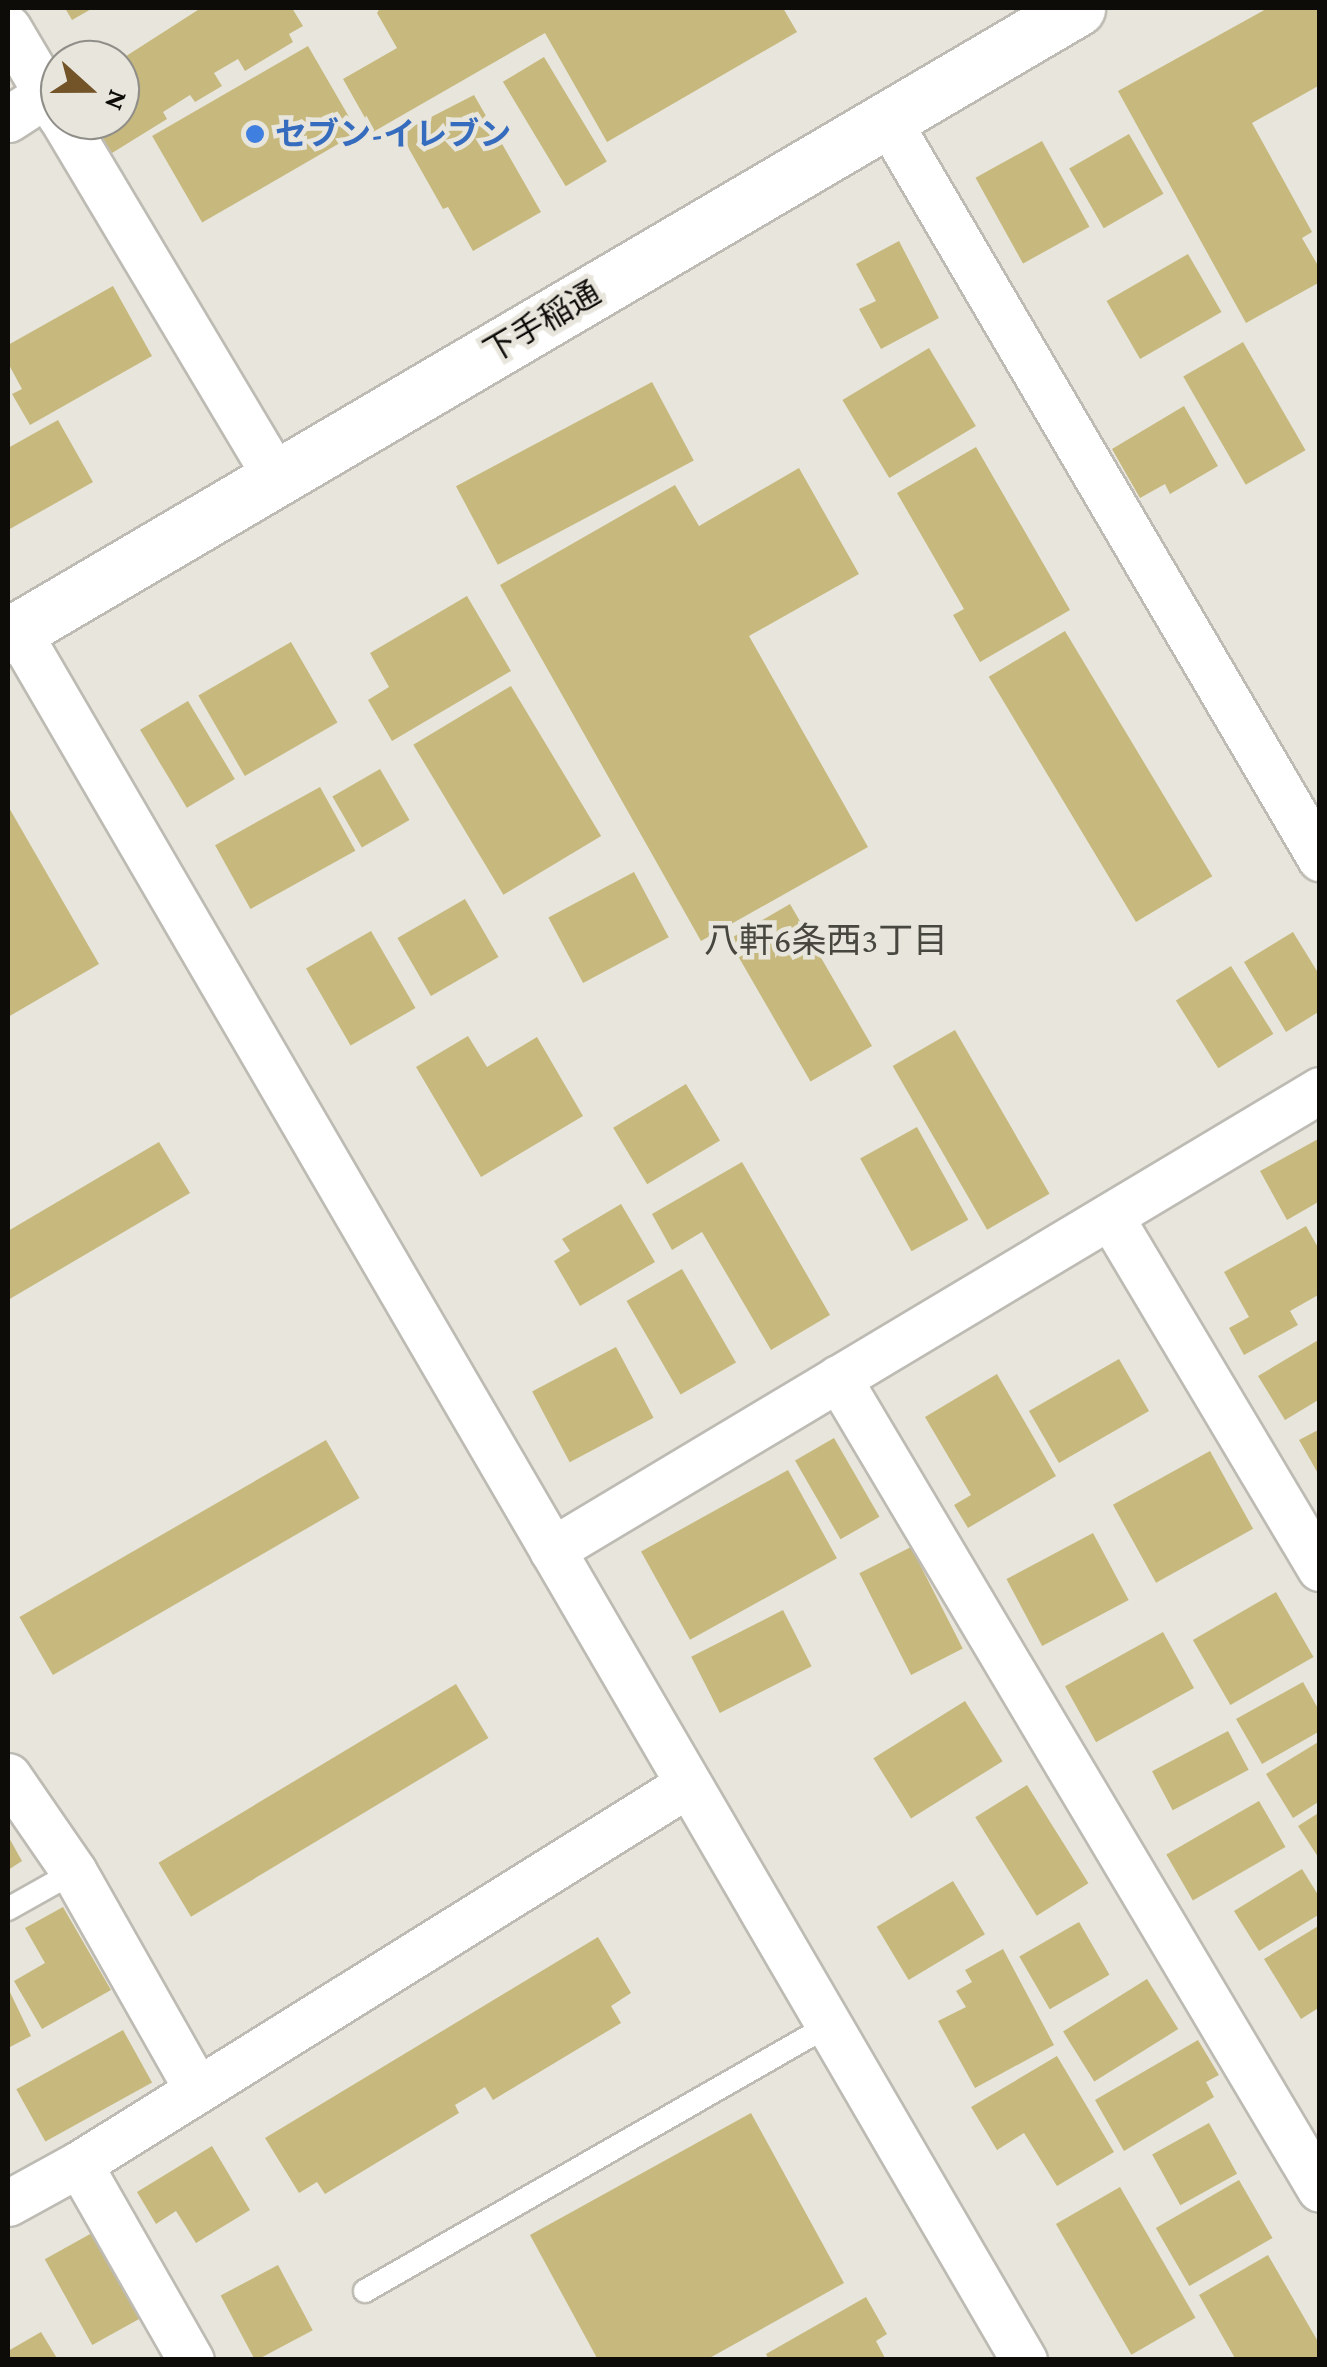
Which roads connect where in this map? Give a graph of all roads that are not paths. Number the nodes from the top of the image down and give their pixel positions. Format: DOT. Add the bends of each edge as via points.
graph roads {
  1 [pos="1076,8"];
  2 [pos="8,28"];
  3 [pos="40,82"];
  4 [pos="40,113"];
  5 [pos="8,119"];
  6 [pos="887,119"];
  7 [pos="75,140"];
  8 [pos="276,478"];
  9 [pos="12,633"];
  10 [pos="1320,858"];
  11 [pos="1320,1090"];
  12 [pos="1110,1216"];
  13 [pos="838,1378"];
  14 [pos="552,1550"];
  15 [pos="1320,1568"];
  16 [pos="8,1776"];
  17 [pos="688,1784"];
  18 [pos="74,1872"];
  19 [pos="8,1908"];
  20 [pos="829,2026"];
  21 [pos="196,2088"];
  22 [pos="79,2164"];
  23 [pos="1320,2188"];
  24 [pos="8,2203"];
  25 [pos="365,2291"];
  26 [pos="191,2360"];
  27 [pos="1024,2360"];
  1 -- 6 [label="main road, 下手稲通"];
  2 -- 3 [label="street"];
  4 -- 5 [label="street"];
  6 -- 8 [label="main road, 下手稲通"];
  6 -- 10 [label="street"];
  7 -- 8 [label="street"];
  8 -- 9 [label="main road, 下手稲通"];
  9 -- 14 [label="street"];
  11 -- 12 [label="street"];
  12 -- 13 [label="street"];
  12 -- 15 [label="street"];
  13 -- 14 [label="street"];
  13 -- 23 [label="street"];
  14 -- 17 [label="street"];
  16 -- 18 [label="street"];
  17 -- 20 [label="street"];
  17 -- 21 [label="street"];
  18 -- 19 [label="lane"];
  18 -- 21 [label="street"];
  20 -- 25 [label="lane"];
  20 -- 27 [label="street"];
  21 -- 22 [label="street"];
  22 -- 24 [label="street"];
  22 -- 26 [label="street"];
}
